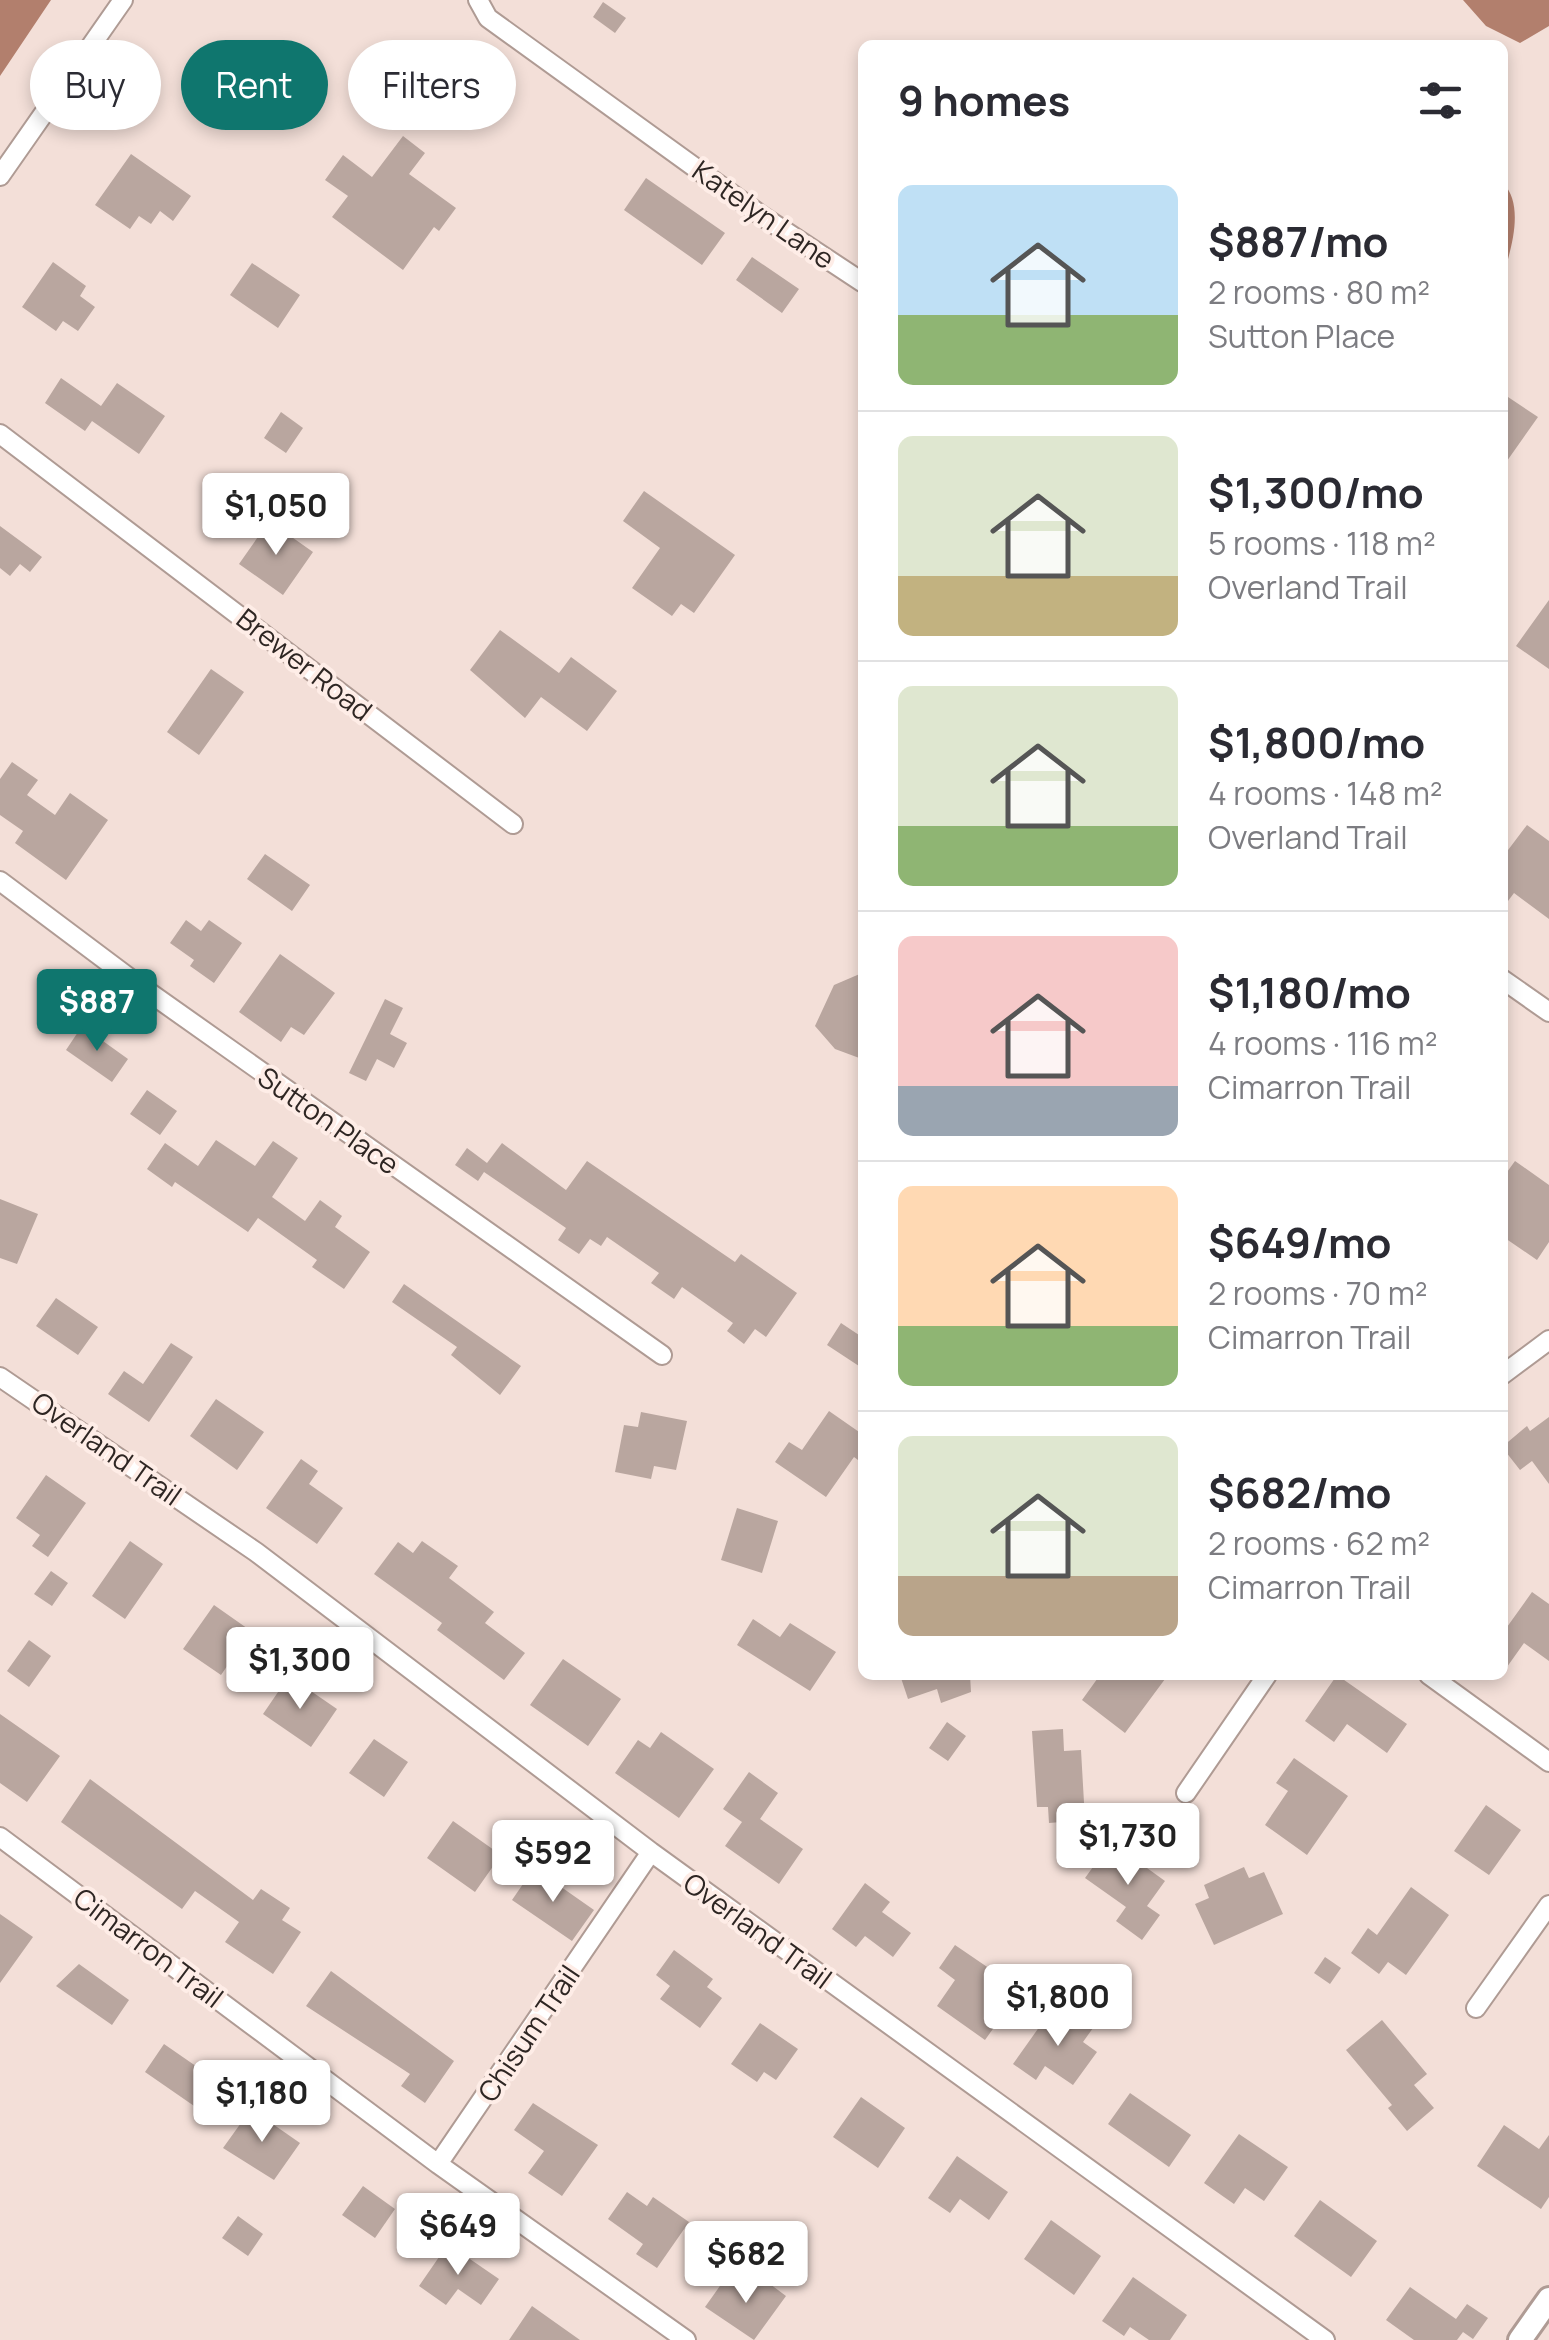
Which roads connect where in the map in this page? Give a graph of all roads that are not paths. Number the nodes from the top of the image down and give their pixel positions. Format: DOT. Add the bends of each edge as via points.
graph roads {
  1 [pos="123,0"];
  2 [pos="478,0"];
  3 [pos="0,176"];
  4 [pos="858,279"];
  5 [pos="0,434"];
  6 [pos="513,824"];
  7 [pos="0,881"];
  8 [pos="1508,983"];
  9 [pos="1549,1012"];
  10 [pos="1549,1340"];
  11 [pos="662,1355"];
  12 [pos="1508,1371"];
  13 [pos="0,1377"];
  14 [pos="1264,1680"];
  15 [pos="1436,1680"];
  16 [pos="1549,1762"];
  17 [pos="1186,1793"];
  18 [pos="0,1836"];
  19 [pos="651,1852"];
  20 [pos="1549,1905"];
  21 [pos="1476,2008"];
  22 [pos="438,2164"];
  23 [pos="1549,2299"];
  24 [pos="686,2340"];
  25 [pos="1325,2340"];
  26 [pos="1520,2340"];
  1 -- 3 [label="street"];
  2 -- 4 [label="street, Katelyn Lane" via="488,18"];
  5 -- 6 [label="street, Brewer Road"];
  7 -- 11 [label="street, Sutton Place"];
  8 -- 9 [label="street"];
  10 -- 12 [label="street"];
  13 -- 19 [label="street, Overland Trail" via="256,1552"];
  14 -- 17 [label="street"];
  15 -- 16 [label="street"];
  18 -- 22 [label="street, Cimarron Trail"];
  19 -- 22 [label="street, Chisum Trail"];
  19 -- 25 [label="street, Overland Trail"];
  20 -- 21 [label="street"];
  22 -- 24 [label="street, Cimarron Trail"];
  23 -- 26 [label="street"];
}
